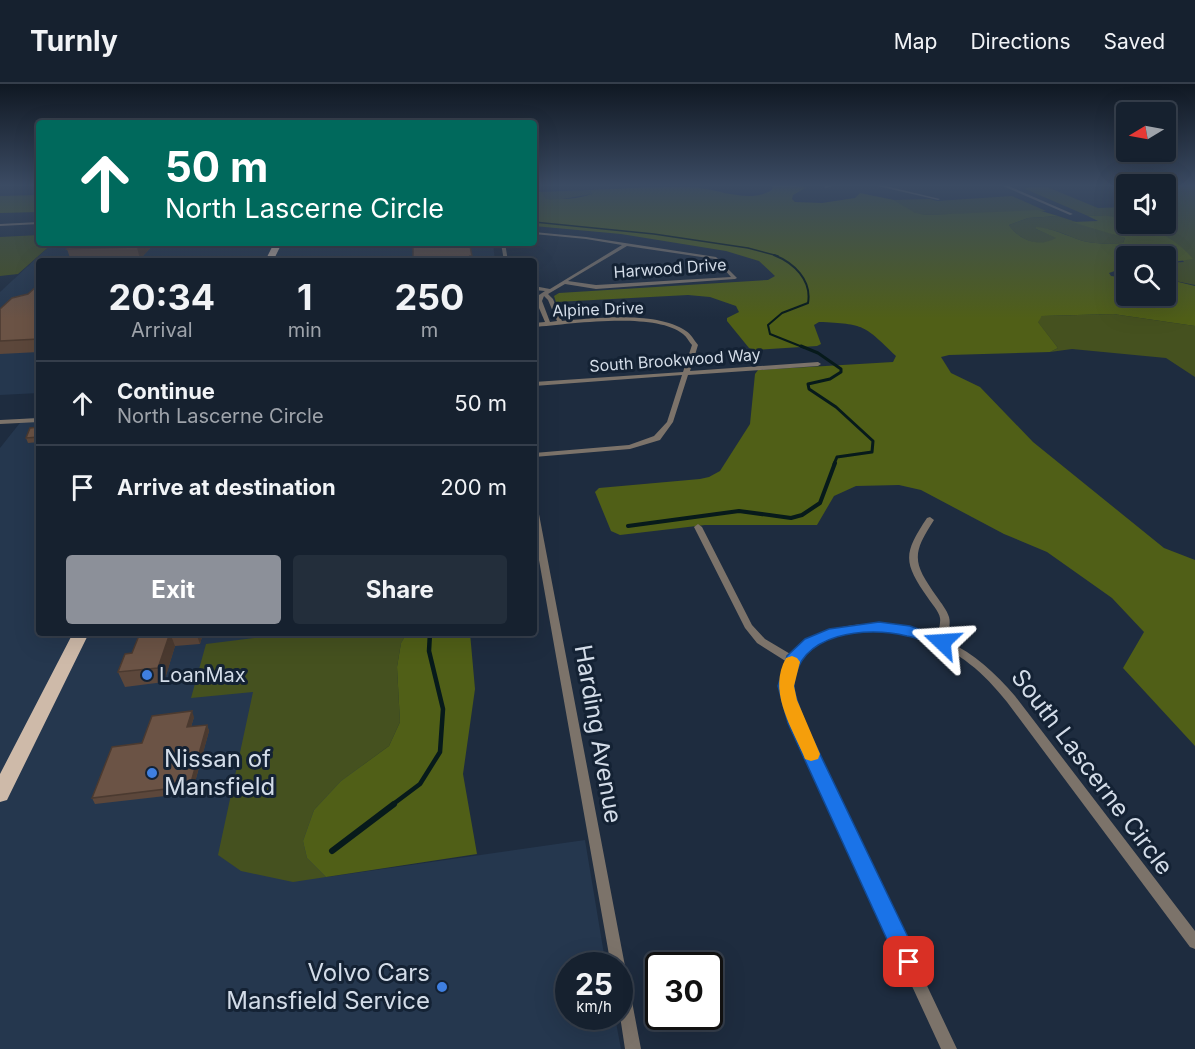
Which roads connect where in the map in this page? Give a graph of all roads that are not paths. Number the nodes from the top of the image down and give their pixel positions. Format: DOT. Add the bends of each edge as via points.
graph roads {
  1 [pos="537,233"];
  2 [pos="626,244"];
  3 [pos="563,282"];
  4 [pos="537,289"];
  5 [pos="547,292"];
  6 [pos="560,323"];
  7 [pos="548,324"];
  8 [pos="537,325"];
  9 [pos="818,364"];
  10 [pos="686,373"];
  11 [pos="537,384"];
  12 [pos="36,420"];
  13 [pos="0,422"];
  14 [pos="537,455"];
  15 [pos="930,520"];
  16 [pos="537,525"];
  17 [pos="698,527"];
  18 [pos="79,636"];
  19 [pos="942,642"];
  20 [pos="792,660"];
  21 [pos="0,794"];
  22 [pos="1195,942"];
  23 [pos="615,952"];
  24 [pos="630,1030"];
  25 [pos="633,1049"];
  26 [pos="950,1049"];
  1 -- 2 [label="street, Harwood Drive"];
  2 -- 3 [label="street, Harwood Drive"];
  2 -- 3 [label="street, Harwood Drive" via="716,258 735,278 596,287"];
  3 -- 5 [label="street, Harwood Drive"];
  4 -- 5 [label="street"];
  5 -- 6 [label="street"];
  5 -- 7 [label="street" via="539,301"];
  6 -- 7 [label="street, Alpine Drive"];
  6 -- 10 [label="street, Alpine Drive" via="639,320 679,328 695,345"];
  7 -- 8 [label="street, Alpine Drive"];
  9 -- 10 [label="street, South Brookwood Way"];
  10 -- 11 [label="street, South Brookwood Way"];
  10 -- 14 [label="street" via="670,422 657,438 630,447"];
  12 -- 13 [label="street"];
  15 -- 19 [label="street" via="915,543 912,558 945,618"];
  16 -- 23 [label="street, Harding Avenue"];
  17 -- 20 [label="street" via="748,626 761,641"];
  18 -- 21 [label="main road"];
  19 -- 20 [label="street, South Lascerne Circle" via="897,629 848,629 811,642"];
  19 -- 22 [label="street, South Lascerne Circle" via="971,658 998,683"];
  20 -- 26 [label="street" via="786,686 797,723"];
  24 -- 25 [label="street"];
}
